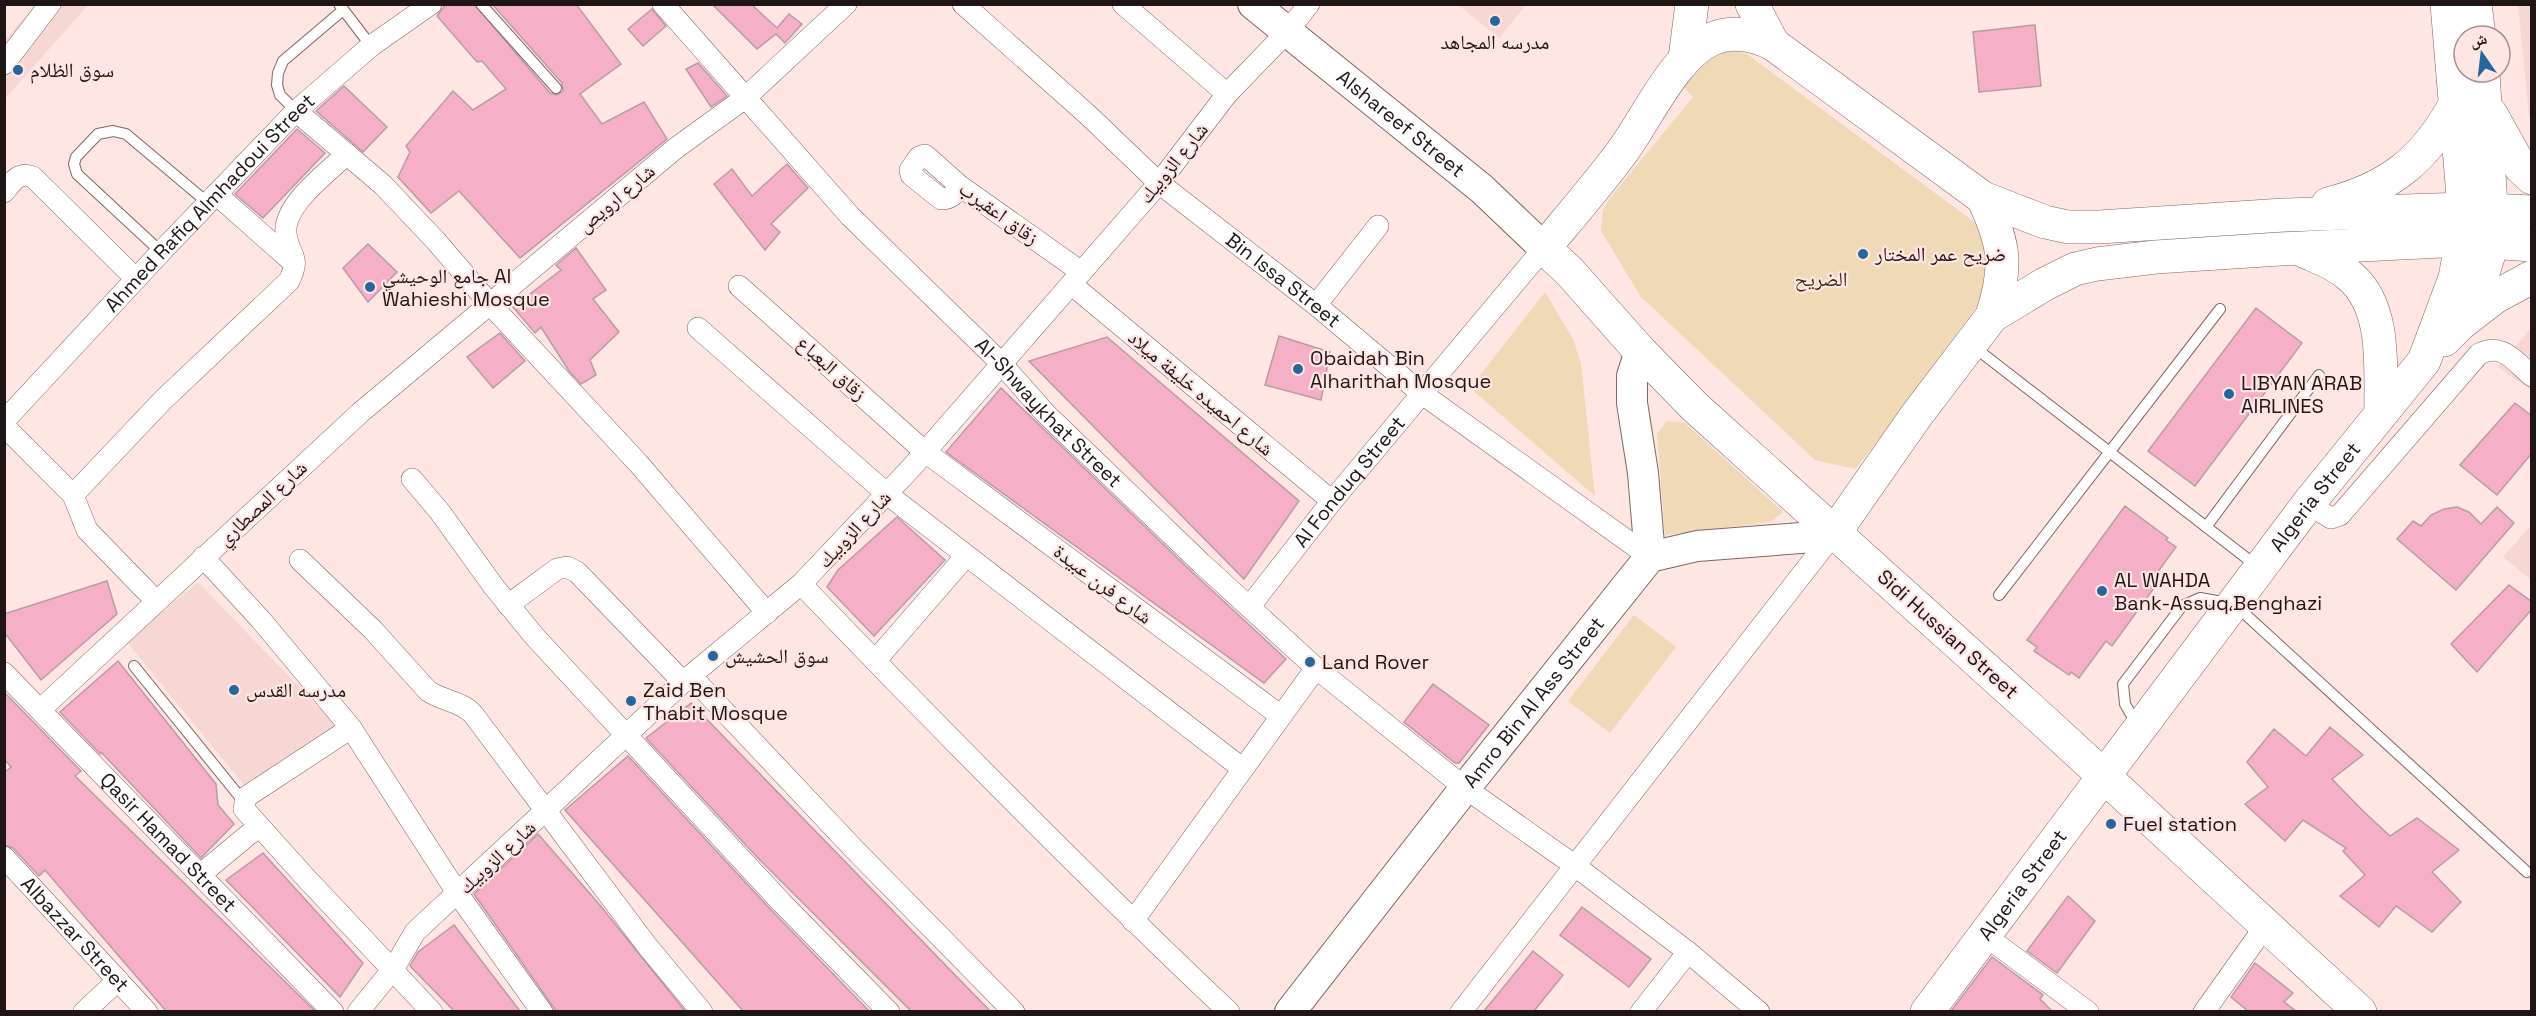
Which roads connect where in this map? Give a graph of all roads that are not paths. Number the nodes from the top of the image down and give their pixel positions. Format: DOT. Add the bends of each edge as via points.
graph roads {
  1 [pos="50,4"];
  2 [pos="431,4"];
  3 [pos="481,4"];
  4 [pos="663,4"];
  5 [pos="846,4"];
  6 [pos="963,4"];
  7 [pos="1123,4"];
  8 [pos="1253,4"];
  9 [pos="1309,4"];
  10 [pos="1692,4"];
  11 [pos="1752,4"];
  12 [pos="2447,4"];
  13 [pos="2475,4"];
  14 [pos="341,7"];
  15 [pos="2478,24"];
  16 [pos="1287,32"];
  17 [pos="1773,44"];
  18 [pos="372,46"];
  19 [pos="1685,58"];
  20 [pos="4,64"];
  21 [pos="556,88"];
  22 [pos="2475,93"];
  23 [pos="1227,94"];
  24 [pos="745,98"];
  25 [pos="296,111"];
  26 [pos="347,154"];
  27 [pos="919,157"];
  28 [pos="2532,178"];
  29 [pos="1160,183"];
  30 [pos="4,192"];
  31 [pos="1983,198"];
  32 [pos="212,199"];
  33 [pos="2532,212"];
  34 [pos="2284,215"];
  35 [pos="2478,225"];
  36 [pos="1378,226"];
  37 [pos="2532,245"];
  38 [pos="1544,248"];
  39 [pos="2301,250"];
  40 [pos="161,252"];
  41 [pos="295,264"];
  42 [pos="2532,277"];
  43 [pos="1075,278"];
  44 [pos="136,279"];
  45 [pos="739,286"];
  46 [pos="490,304"];
  47 [pos="1316,305"];
  48 [pos="2220,309"];
  49 [pos="1992,316"];
  50 [pos="2460,324"];
  51 [pos="698,328"];
  52 [pos="1970,344"];
  53 [pos="1640,351"];
  54 [pos="2424,361"];
  55 [pos="1001,363"];
  56 [pos="2319,375"];
  57 [pos="2532,376"];
  58 [pos="1421,393"];
  59 [pos="4,420"];
  60 [pos="2373,423"];
  61 [pos="4,426"];
  62 [pos="924,451"];
  63 [pos="2110,451"];
  64 [pos="2390,459"];
  65 [pos="412,479"];
  66 [pos="887,494"];
  67 [pos="73,495"];
  68 [pos="1332,501"];
  69 [pos="2308,504"];
  70 [pos="2206,527"];
  71 [pos="1835,532"];
  72 [pos="966,556"];
  73 [pos="203,557"];
  74 [pos="1650,557"];
  75 [pos="300,560"];
  76 [pos="2261,569"];
  77 [pos="801,584"];
  78 [pos="1999,595"];
  79 [pos="156,601"];
  80 [pos="2234,604"];
  81 [pos="508,605"];
  82 [pos="1250,606"];
  83 [pos="767,613"];
  84 [pos="875,661"];
  85 [pos="134,666"];
  86 [pos="1316,668"];
  87 [pos="4,673"];
  88 [pos="687,679"];
  89 [pos="41,709"];
  90 [pos="1281,716"];
  91 [pos="351,728"];
  92 [pos="626,736"];
  93 [pos="1243,769"];
  94 [pos="2103,777"];
  95 [pos="1465,788"];
  96 [pos="244,802"];
  97 [pos="546,811"];
  98 [pos="259,826"];
  99 [pos="4,857"];
  100 [pos="1574,865"];
  101 [pos="2526,872"];
  102 [pos="201,874"];
  103 [pos="458,894"];
  104 [pos="1132,921"];
  105 [pos="2266,925"];
  106 [pos="1983,934"];
  107 [pos="1688,952"];
  108 [pos="394,969"];
  109 [pos="118,980"];
  110 [pos="84,1011"];
  111 [pos="147,1011"];
  112 [pos="333,1011"];
  113 [pos="358,1011"];
  114 [pos="432,1011"];
  115 [pos="542,1011"];
  116 [pos="702,1011"];
  117 [pos="889,1011"];
  118 [pos="1014,1011"];
  119 [pos="1229,1011"];
  120 [pos="1290,1011"];
  121 [pos="1461,1011"];
  122 [pos="1641,1011"];
  123 [pos="1759,1011"];
  124 [pos="1927,1011"];
  125 [pos="2088,1011"];
  126 [pos="2204,1011"];
  127 [pos="2360,1011"];
  1 -- 20 [label="street"];
  2 -- 18 [label="street, Ahmed Rafiq Almhadoui Street"];
  3 -- 21 [label="lane"];
  4 -- 24 [label="street, Al-Shwaykhat Street"];
  5 -- 24 [label="street, شارع ارويص"];
  6 -- 29 [label="street, Bin Issa Street"];
  7 -- 23 [label="street"];
  8 -- 16 [label="street, Alshareef Street"];
  9 -- 16 [label="street, شارع الزوبيك"];
  10 -- 19 [label="main road"];
  11 -- 17 [label="main road"];
  12 -- 22 [label="main road"];
  13 -- 15 [label="main road"];
  14 -- 18 [label="lane"];
  14 -- 25 [label="lane" via="283,61 277,85 280,95"];
  16 -- 23 [label="street, شارع الزوبيك"];
  16 -- 38 [label="street, Alshareef Street" via="1482,189"];
  17 -- 19 [label="main road" via="1755,35 1724,35"];
  17 -- 31 [label="main road"];
  18 -- 25 [label="street, Ahmed Rafiq Almhadoui Street"];
  19 -- 38 [label="main road" via="1621,154"];
  22 -- 28 [label="main road" via="2521,168"];
  22 -- 34 [label="main road" via="2427,148 2384,182 2354,197"];
  22 -- 35 [label="main road"];
  23 -- 29 [label="street, شارع الزوبيك"];
  24 -- 46 [label="street, شارع ارويص" via="676,148"];
  24 -- 55 [label="street, Al-Shwaykhat Street" via="850,216"];
  25 -- 26 [label="street"];
  25 -- 32 [label="street, Ahmed Rafiq Almhadoui Street"];
  26 -- 41 [label="street" via="292,210 285,231"];
  26 -- 46 [label="street" via="429,233"];
  27 -- 43 [label="street, زقاق اعقيرب" via="929,158"];
  29 -- 43 [label="street, شارع الزوبيك"];
  29 -- 47 [label="street, Bin Issa Street"];
  30 -- 44 [label="street" via="18,176 33,177"];
  31 -- 34 [label="main road" via="2068,227"];
  31 -- 49 [label="main road" via="1997,229 2003,267"];
  32 -- 40 [label="street, Ahmed Rafiq Almhadoui Street"];
  32 -- 40 [label="lane" via="126,134 98,134 91,141 76,157 77,174"];
  32 -- 41 [label="street"];
  33 -- 35 [label="main road"];
  34 -- 35 [label="main road"];
  35 -- 37 [label="main road"];
  35 -- 39 [label="main road"];
  35 -- 50 [label="main road" via="2477,292"];
  35 -- 54 [label="main road, Algeria Street"];
  36 -- 47 [label="street"];
  38 -- 53 [label="main road, Sidi Hussian Street"];
  38 -- 58 [label="street, Al Fonduq Street"];
  39 -- 49 [label="main road" via="2097,264 2075,269"];
  39 -- 60 [label="main road" via="2352,277 2372,309 2378,330"];
  40 -- 44 [label="street, Ahmed Rafiq Almhadoui Street"];
  41 -- 67 [label="street" via="289,281 163,400"];
  42 -- 50 [label="main road" via="2495,297"];
  43 -- 55 [label="street, شارع الزوبيك"];
  43 -- 68 [label="street, شارع احميده خليفة ميلاد"];
  44 -- 59 [label="street, Ahmed Rafiq Almhadoui Street"];
  45 -- 62 [label="street, زقاق البعباع"];
  46 -- 73 [label="street, شارع المصطاري" via="361,412"];
  46 -- 83 [label="street" via="638,463"];
  47 -- 58 [label="street, Bin Issa Street"];
  48 -- 63 [label="lane"];
  49 -- 52 [label="main road"];
  50 -- 54 [label="main road"];
  51 -- 66 [label="street"];
  52 -- 63 [label="lane"];
  52 -- 71 [label="main road"];
  53 -- 71 [label="main road, Sidi Hussian Street" via="1695,407"];
  53 -- 74 [label="street" via="1632,376 1632,403"];
  54 -- 60 [label="main road, Algeria Street"];
  55 -- 62 [label="street, شارع الزوبيك"];
  55 -- 82 [label="street, Al-Shwaykhat Street" via="1070,437"];
  56 -- 70 [label="lane"];
  57 -- 64 [label="street" via="2498,349 2479,354"];
  58 -- 68 [label="street, Al Fonduq Street"];
  58 -- 74 [label="street, Bin Issa Street"];
  60 -- 64 [label="street"];
  60 -- 69 [label="main road, Algeria Street"];
  61 -- 67 [label="street"];
  62 -- 66 [label="street, شارع الزوبيك"];
  62 -- 90 [label="street, شارع فرن عبيدة"];
  63 -- 70 [label="lane"];
  63 -- 78 [label="lane"];
  64 -- 69 [label="street" via="2340,515 2331,518"];
  65 -- 81 [label="street"];
  66 -- 72 [label="street"];
  66 -- 77 [label="street, شارع الزوبيك"];
  67 -- 79 [label="street" via="87,530"];
  68 -- 82 [label="street, Al Fonduq Street"];
  69 -- 76 [label="main road, Algeria Street"];
  70 -- 76 [label="lane"];
  71 -- 74 [label="street" via="1696,546"];
  71 -- 94 [label="main road, Sidi Hussian Street"];
  71 -- 100 [label="street"];
  72 -- 84 [label="street"];
  72 -- 93 [label="street"];
  73 -- 79 [label="street, شارع المصطاري"];
  73 -- 91 [label="street"];
  74 -- 95 [label="street, Amro Bin Al Ass Street"];
  75 -- 97 [label="street" via="373,630 428,691 466,706"];
  76 -- 80 [label="main road, Algeria Street"];
  77 -- 83 [label="street, شارع الزوبيك"];
  77 -- 84 [label="street"];
  79 -- 89 [label="street, شارع المصطاري"];
  80 -- 94 [label="main road, Algeria Street"];
  80 -- 101 [label="lane"];
  81 -- 88 [label="street" via="557,569 567,567 577,572"];
  81 -- 92 [label="street"];
  82 -- 86 [label="street, Al-Shwaykhat Street"];
  83 -- 88 [label="street, شارع الزوبيك"];
  84 -- 104 [label="street"];
  85 -- 96 [label="lane"];
  86 -- 90 [label="street"];
  86 -- 95 [label="street, Al-Shwaykhat Street"];
  87 -- 89 [label="street, Qasir Hamad Street"];
  88 -- 92 [label="street, شارع الزوبيك"];
  88 -- 118 [label="street"];
  89 -- 102 [label="street, Qasir Hamad Street"];
  90 -- 93 [label="street"];
  91 -- 96 [label="street" via="264,784"];
  91 -- 103 [label="street"];
  92 -- 97 [label="street, شارع الزوبيك"];
  92 -- 117 [label="street"];
  93 -- 104 [label="street"];
  94 -- 105 [label="main road, Sidi Hussian Street"];
  94 -- 106 [label="main road, Algeria Street"];
  95 -- 100 [label="street, Al-Shwaykhat Street"];
  95 -- 120 [label="street, Amro Bin Al Ass Street"];
  96 -- 98 [label="street" via="244,809"];
  97 -- 103 [label="street, شارع الزوبيك"];
  97 -- 116 [label="street" via="648,947"];
  98 -- 102 [label="street"];
  98 -- 108 [label="street"];
  99 -- 109 [label="street, Albazzar Street"];
  100 -- 107 [label="street, Al-Shwaykhat Street"];
  100 -- 121 [label="street"];
  102 -- 112 [label="street, Qasir Hamad Street"];
  103 -- 108 [label="street, شارع الزوبيك" via="415,932"];
  103 -- 115 [label="street"];
  104 -- 119 [label="street"];
  105 -- 126 [label="street"];
  105 -- 127 [label="main road, Sidi Hussian Street"];
  106 -- 124 [label="main road, Algeria Street"];
  106 -- 125 [label="street"];
  107 -- 122 [label="street"];
  107 -- 123 [label="street, Al-Shwaykhat Street"];
  108 -- 113 [label="street, شارع الزوبيك"];
  108 -- 114 [label="street"];
  109 -- 110 [label="street"];
  109 -- 111 [label="street, Albazzar Street"];
}
